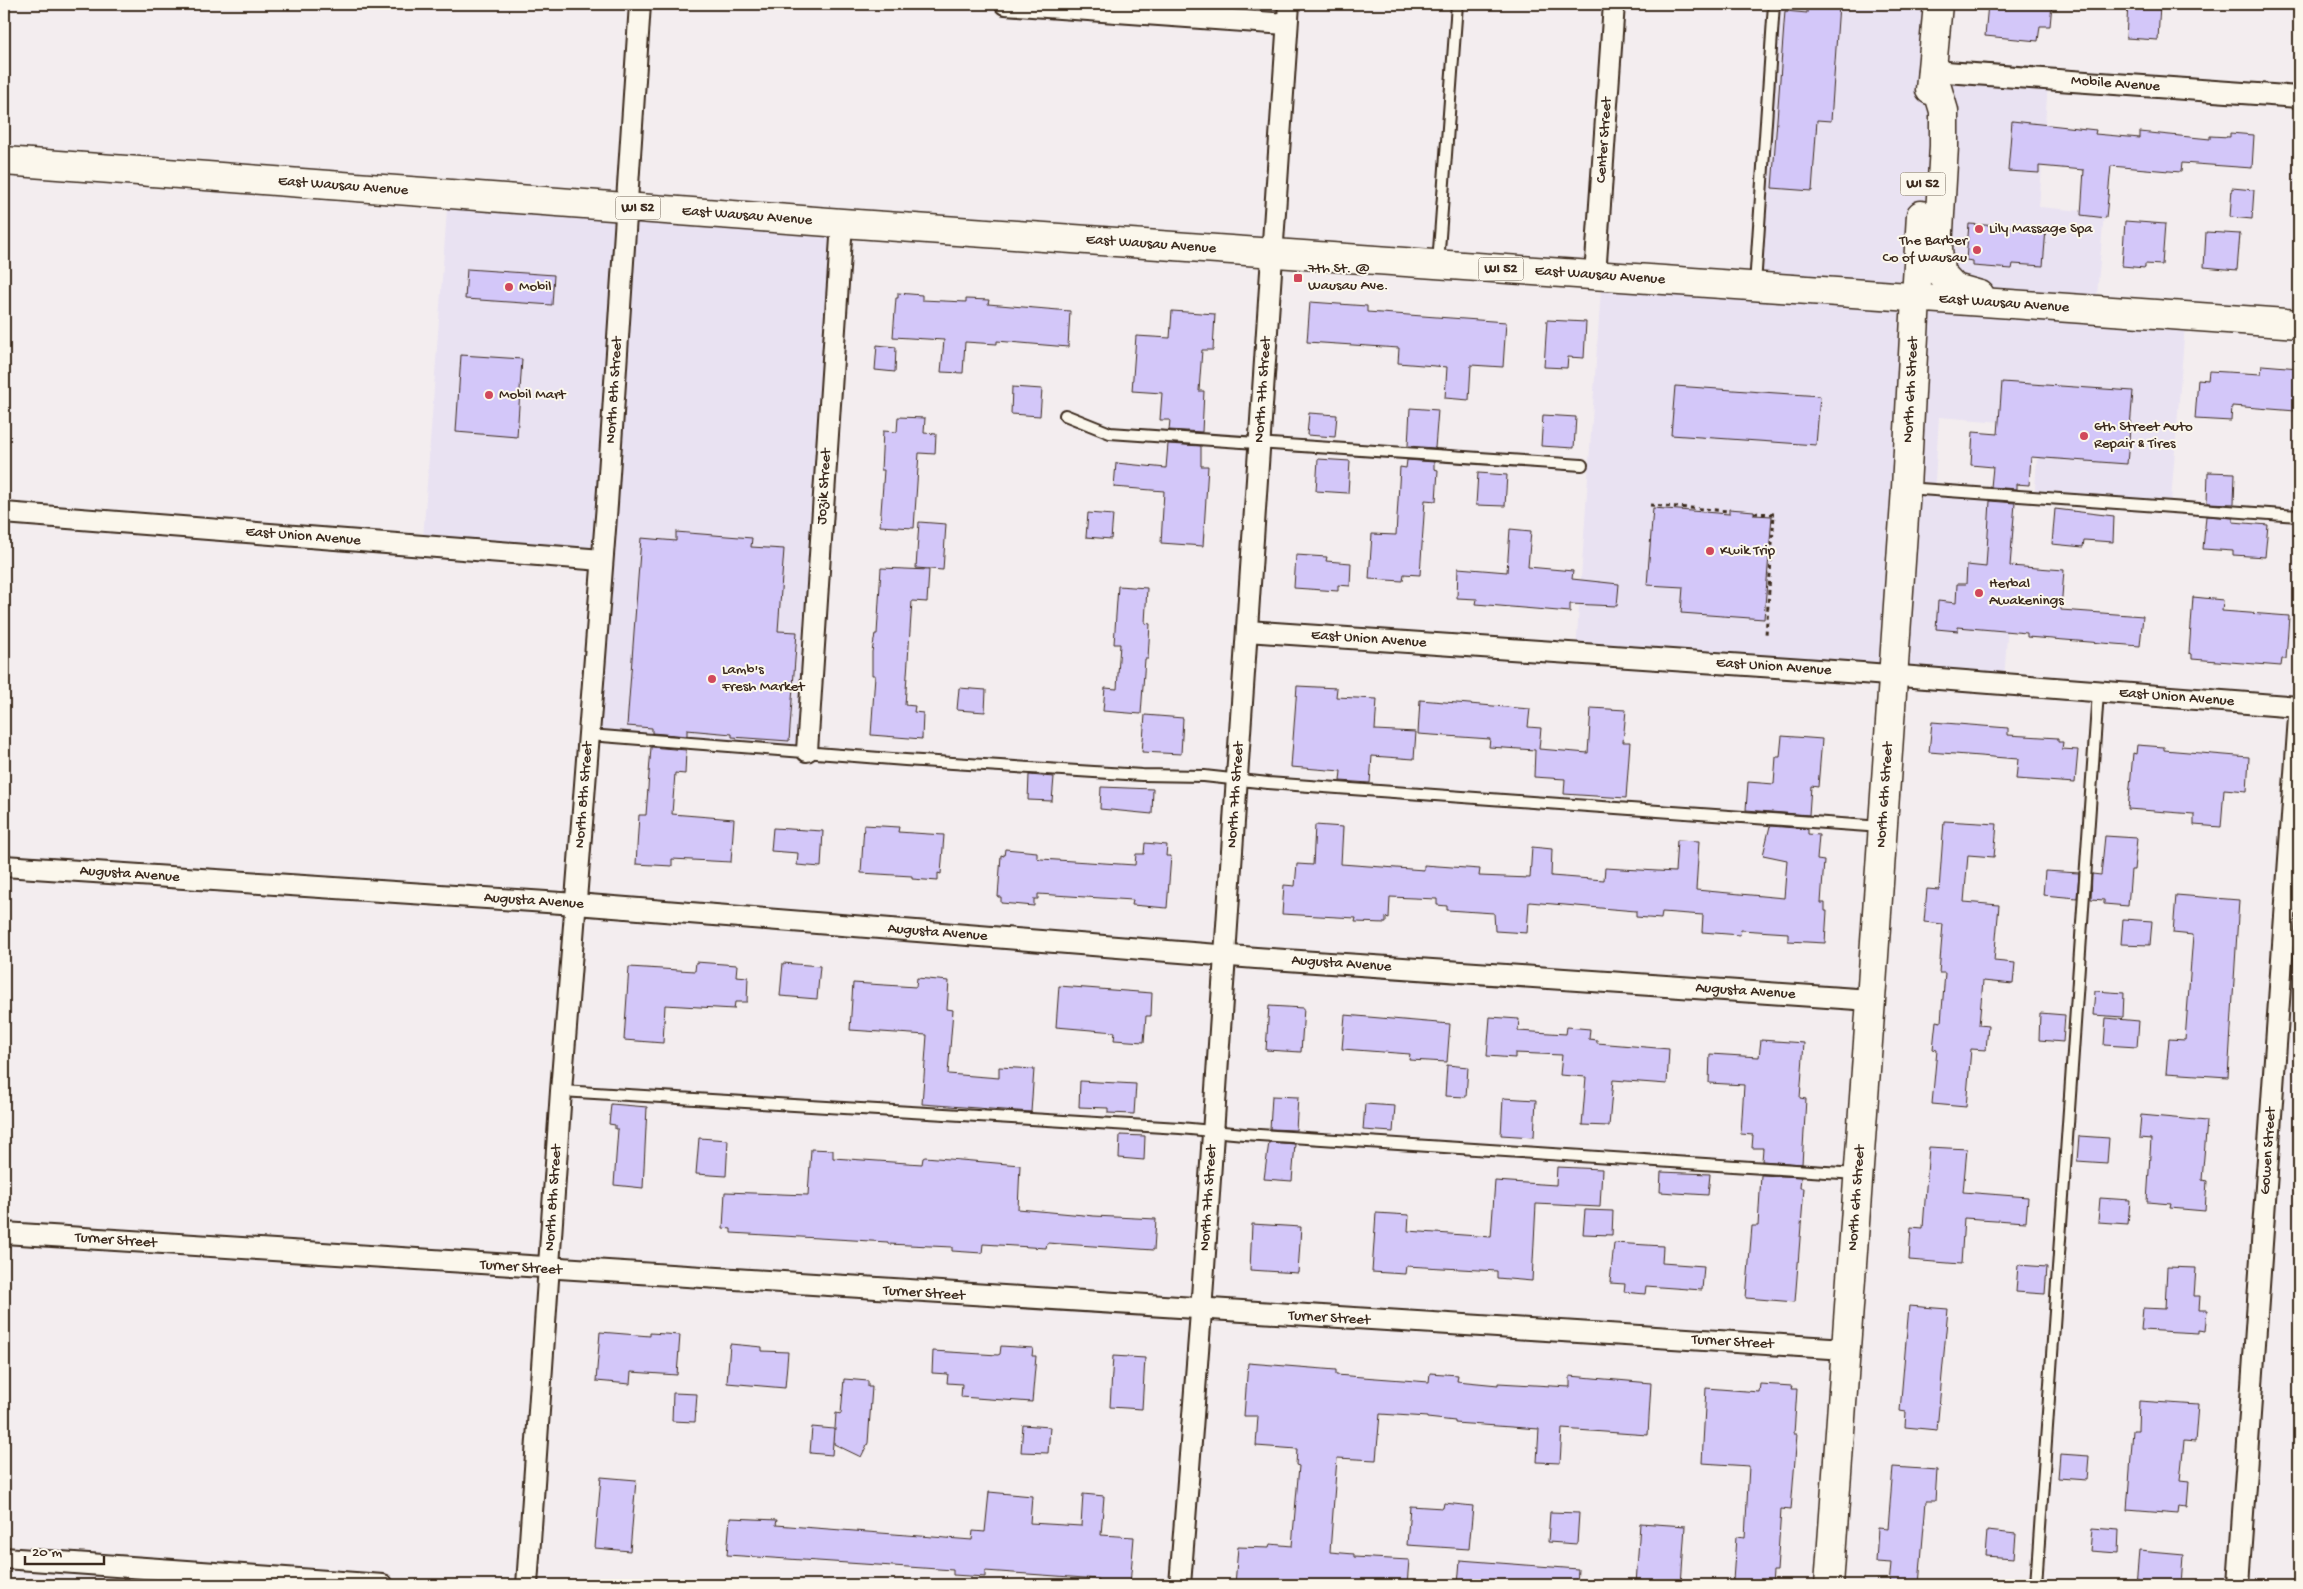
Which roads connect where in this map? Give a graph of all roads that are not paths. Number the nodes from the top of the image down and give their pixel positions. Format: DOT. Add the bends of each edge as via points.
graph roads {
  1 [pos="640,4"];
  2 [pos="1005,4"];
  3 [pos="1289,4"];
  4 [pos="1456,4"];
  5 [pos="1614,4"];
  6 [pos="1774,4"];
  7 [pos="1938,4"];
  8 [pos="1288,24"];
  9 [pos="1932,71"];
  10 [pos="2299,97"];
  11 [pos="4,161"];
  12 [pos="627,208"];
  13 [pos="842,223"];
  14 [pos="1272,253"];
  15 [pos="1438,265"];
  16 [pos="1595,276"];
  17 [pos="1754,287"];
  18 [pos="1916,298"];
  19 [pos="2057,306"];
  20 [pos="2299,316"];
  21 [pos="2223,318"];
  22 [pos="2299,324"];
  23 [pos="1065,415"];
  24 [pos="1260,444"];
  25 [pos="1582,466"];
  26 [pos="1906,488"];
  27 [pos="4,513"];
  28 [pos="2299,516"];
  29 [pos="602,560"];
  30 [pos="1246,632"];
  31 [pos="1893,676"];
  32 [pos="2098,692"];
  33 [pos="2299,707"];
  34 [pos="2299,717"];
  35 [pos="589,734"];
  36 [pos="807,751"];
  37 [pos="1236,780"];
  38 [pos="1883,827"];
  39 [pos="4,866"];
  40 [pos="576,904"];
  41 [pos="1225,955"];
  42 [pos="1871,1000"];
  43 [pos="561,1092"];
  44 [pos="1212,1130"];
  45 [pos="1858,1174"];
  46 [pos="4,1233"];
  47 [pos="550,1271"];
  48 [pos="1201,1312"];
  49 [pos="1846,1349"];
  50 [pos="4,1558"];
  51 [pos="383,1585"];
  52 [pos="527,1585"];
  53 [pos="1180,1585"];
  54 [pos="1829,1585"];
  55 [pos="2036,1585"];
  56 [pos="2238,1585"];
  1 -- 12 [label="street, North 8th Street"];
  2 -- 8 [label="street"];
  3 -- 8 [label="street, North 7th Street"];
  4 -- 15 [label="lane"];
  5 -- 16 [label="street, Center Street"];
  6 -- 17 [label="lane"];
  7 -- 9 [label="main road, North 6th Street / WI 52"];
  8 -- 14 [label="street, North 7th Street"];
  9 -- 10 [label="street, Mobile Avenue"];
  9 -- 18 [label="main road, North 6th Street / WI 52"];
  9 -- 19 [label="main road" via="1944,111 1938,248 1940,272 1962,291"];
  11 -- 12 [label="main road, East Wausau Avenue / WI 52"];
  12 -- 13 [label="main road, East Wausau Avenue / WI 52"];
  12 -- 29 [label="street, North 8th Street"];
  13 -- 14 [label="main road, East Wausau Avenue / WI 52"];
  13 -- 36 [label="street, Jozik Street"];
  14 -- 15 [label="main road, East Wausau Avenue / WI 52"];
  14 -- 24 [label="street, North 7th Street"];
  15 -- 16 [label="main road, East Wausau Avenue / WI 52"];
  16 -- 17 [label="main road, East Wausau Avenue / WI 52"];
  17 -- 18 [label="main road, East Wausau Avenue / WI 52"];
  18 -- 19 [label="main road, East Wausau Avenue / WI 52"];
  18 -- 26 [label="main road, North 6th Street"];
  19 -- 21 [label="main road, East Wausau Avenue / WI 52"];
  20 -- 21 [label="main road"];
  21 -- 22 [label="main road, East Wausau Avenue / WI 52"];
  23 -- 24 [label="lane" via="1110,433"];
  24 -- 25 [label="lane"];
  24 -- 30 [label="street, North 7th Street"];
  26 -- 28 [label="lane"];
  26 -- 31 [label="main road, North 6th Street"];
  27 -- 29 [label="street, East Union Avenue"];
  29 -- 35 [label="street, North 8th Street"];
  30 -- 31 [label="street, East Union Avenue"];
  30 -- 37 [label="street, North 7th Street"];
  31 -- 32 [label="street, East Union Avenue"];
  31 -- 38 [label="main road, North 6th Street"];
  32 -- 33 [label="street, East Union Avenue"];
  32 -- 55 [label="lane"];
  34 -- 56 [label="street, Gowen Street"];
  35 -- 36 [label="lane"];
  35 -- 40 [label="street, North 8th Street"];
  36 -- 37 [label="lane"];
  37 -- 38 [label="lane"];
  37 -- 41 [label="street, North 7th Street"];
  38 -- 42 [label="main road, North 6th Street"];
  39 -- 40 [label="street, Augusta Avenue"];
  40 -- 41 [label="street, Augusta Avenue"];
  40 -- 43 [label="street, North 8th Street"];
  41 -- 42 [label="street, Augusta Avenue"];
  41 -- 44 [label="street, North 7th Street"];
  42 -- 45 [label="main road, North 6th Street"];
  43 -- 44 [label="lane"];
  43 -- 47 [label="street, North 8th Street"];
  44 -- 45 [label="lane"];
  44 -- 48 [label="street, North 7th Street"];
  45 -- 49 [label="main road, North 6th Street"];
  46 -- 47 [label="street, Turner Street"];
  47 -- 48 [label="street, Turner Street"];
  47 -- 52 [label="street, North 8th Street"];
  48 -- 49 [label="street, Turner Street"];
  48 -- 53 [label="street, North 7th Street"];
  49 -- 54 [label="main road, North 6th Street"];
  50 -- 51 [label="street"];
}
